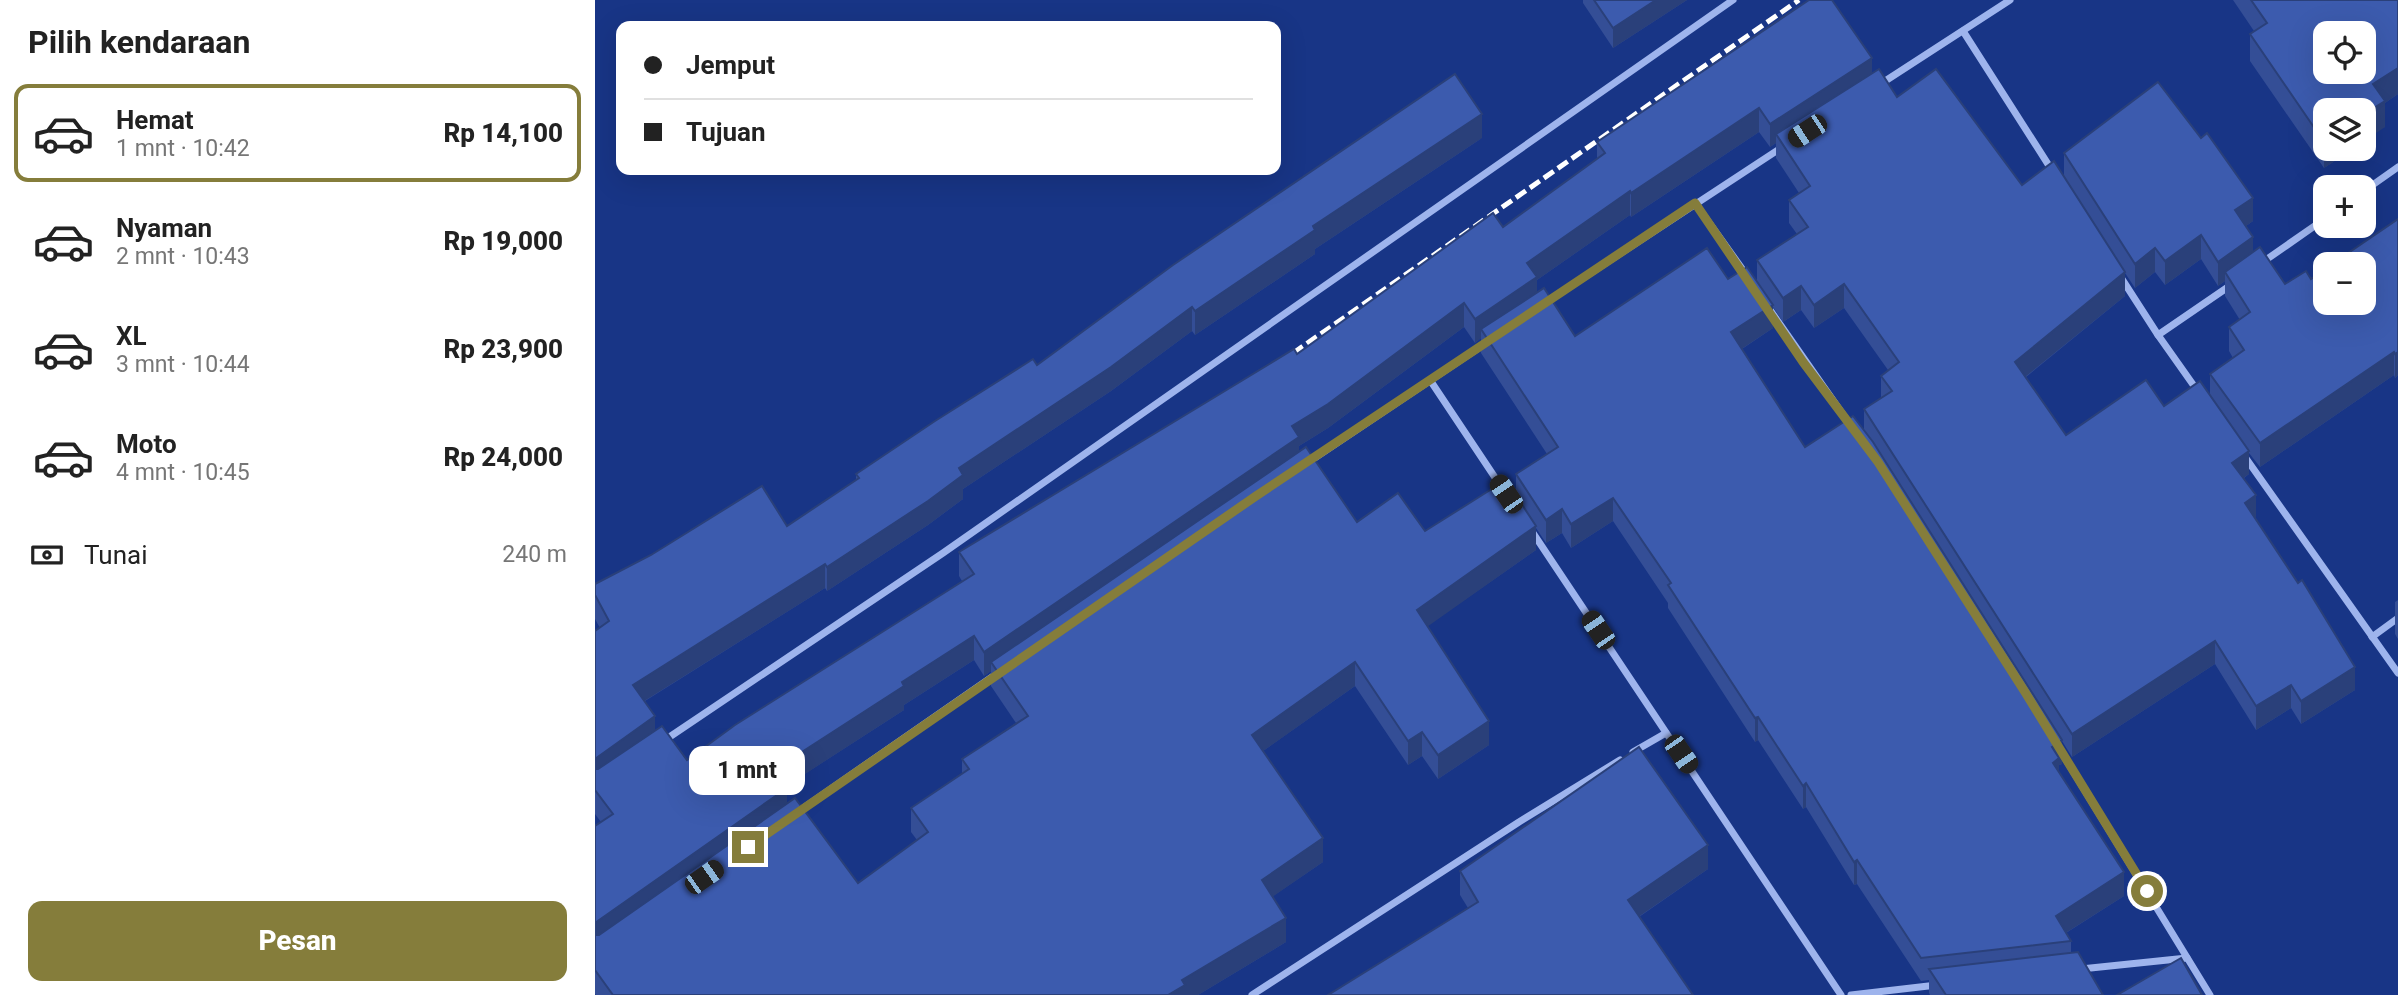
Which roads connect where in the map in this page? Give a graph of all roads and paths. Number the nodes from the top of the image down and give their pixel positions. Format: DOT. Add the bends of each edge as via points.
graph roads {
  1 [pos="1733,0"];
  2 [pos="2010,0"];
  3 [pos="1963,31"];
  4 [pos="1870,91"];
  5 [pos="1789,143"];
  6 [pos="2398,167"];
  7 [pos="2061,183"];
  8 [pos="2376,183"];
  9 [pos="1695,203"];
  10 [pos="2313,227"];
  11 [pos="2113,265"];
  12 [pos="2248,273"];
  13 [pos="2236,281"];
  14 [pos="1756,289"];
  15 [pos="1763,299"];
  16 [pos="1534,311"];
  17 [pos="1499,334"];
  18 [pos="2158,335"];
  19 [pos="1430,380"];
  20 [pos="2206,402"];
  21 [pos="1853,428"];
  22 [pos="2237,447"];
  23 [pos="1303,465"];
  24 [pos="1506,494"];
  25 [pos="1529,528"];
  26 [pos="2398,618"];
  27 [pos="2372,637"];
  28 [pos="1003,669"];
  29 [pos="2398,673"];
  30 [pos="1666,733"];
  31 [pos="2053,738"];
  32 [pos="653,749"];
  33 [pos="787,819"];
  34 [pos="2187,958"];
  35 [pos="2066,971"];
  36 [pos="1945,985"];
  37 [pos="1252,995"];
  38 [pos="1841,995"];
  39 [pos="1851,995"];
  40 [pos="2210,995"];
  1 -- 32 [label="street" via="943,553"];
  2 -- 3 [label="street"];
  3 -- 4 [label="street"];
  3 -- 7 [label="street"];
  5 -- 9 [label="street"];
  6 -- 8 [label="street"];
  9 -- 14 [label="street"];
  9 -- 16 [label="street"];
  10 -- 12 [label="street"];
  11 -- 18 [label="street"];
  13 -- 18 [label="street"];
  15 -- 21 [label="street"];
  17 -- 19 [label="street"];
  18 -- 20 [label="street"];
  19 -- 23 [label="street"];
  19 -- 24 [label="street"];
  22 -- 27 [label="street"];
  25 -- 30 [label="street"];
  26 -- 27 [label="street"];
  27 -- 29 [label="street"];
  28 -- 33 [label="street"];
  30 -- 37 [label="street" via="1518,822"];
  30 -- 38 [label="street"];
  31 -- 34 [label="street"];
  34 -- 35 [label="street"];
  34 -- 40 [label="street"];
  36 -- 39 [label="street"];
}
